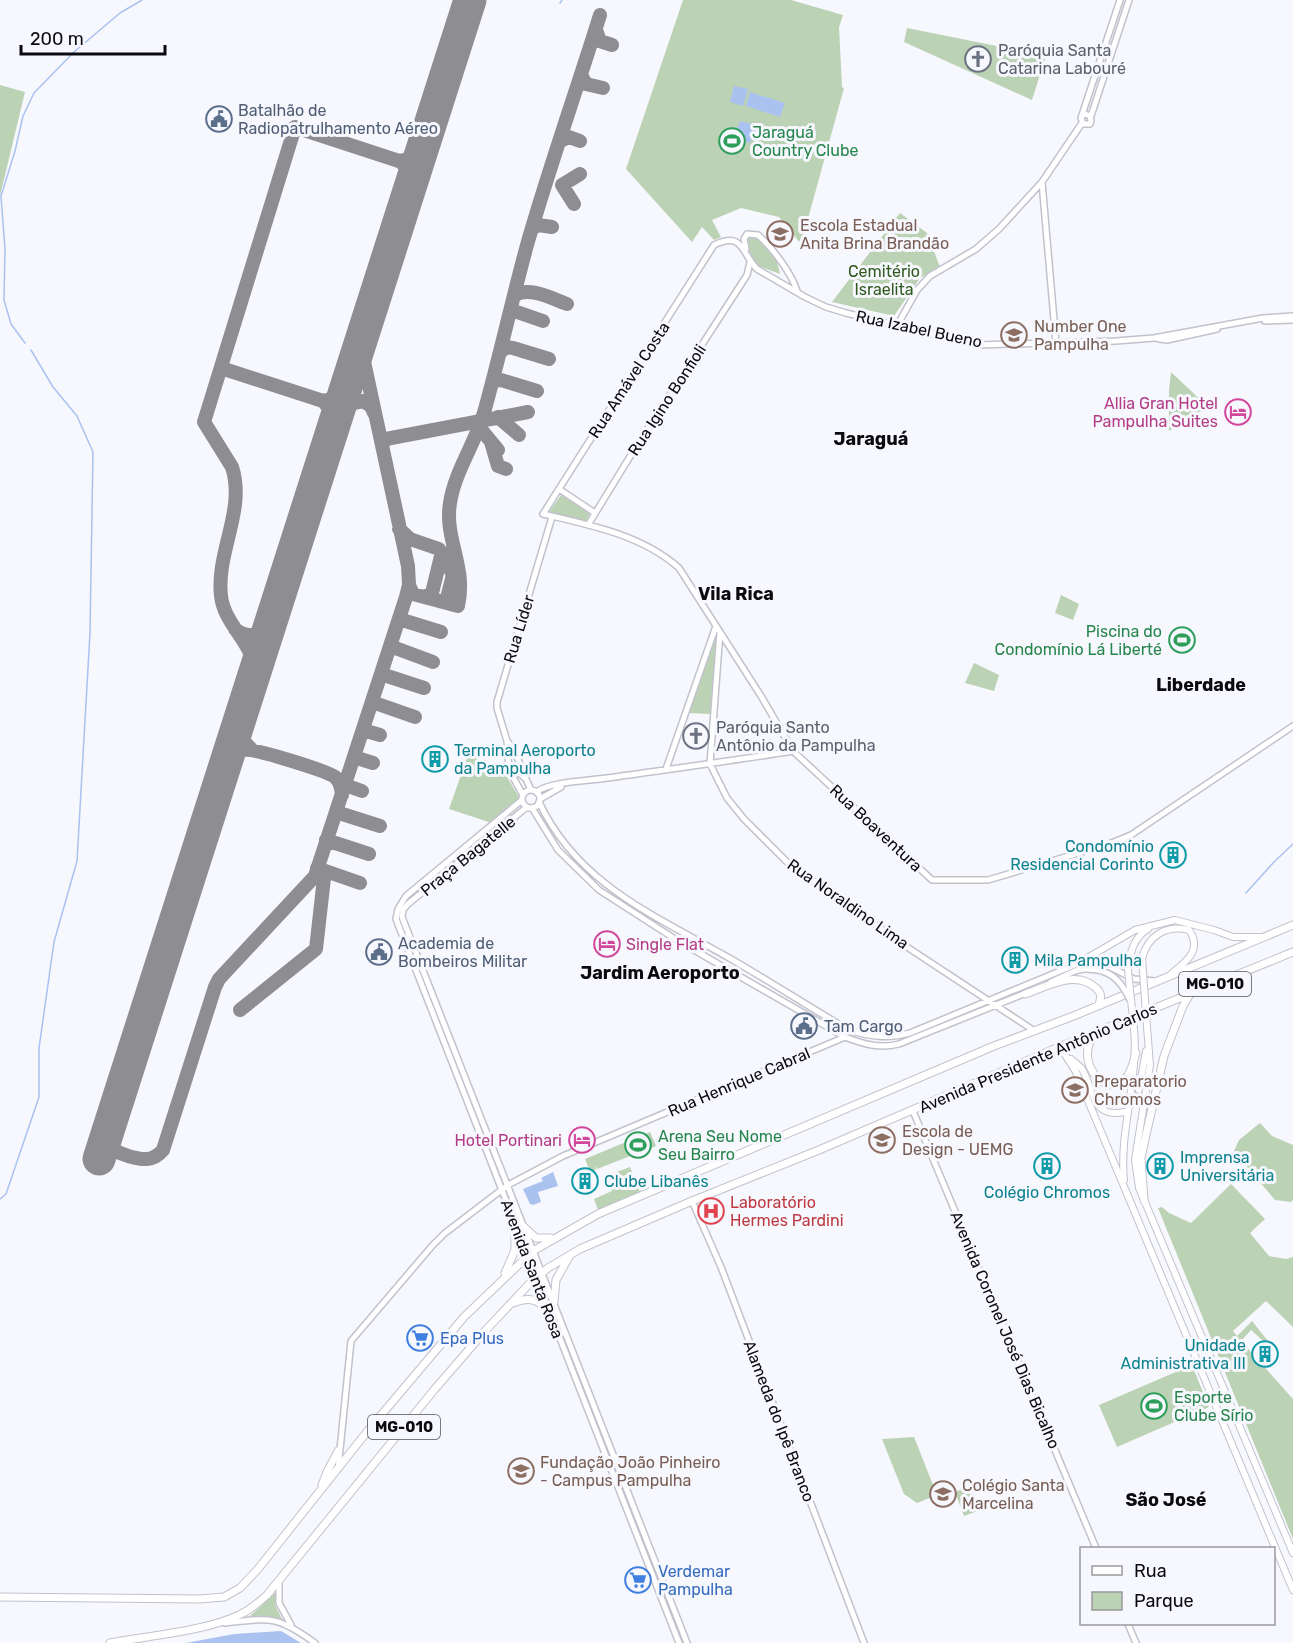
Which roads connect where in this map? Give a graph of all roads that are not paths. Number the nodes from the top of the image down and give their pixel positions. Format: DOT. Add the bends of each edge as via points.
graph roads {
  1 [pos="1120,0"];
  2 [pos="1129,0"];
  3 [pos="1082,116"];
  4 [pos="1091,116"];
  5 [pos="1082,123"];
  6 [pos="1039,189"];
  7 [pos="746,249"];
  8 [pos="750,262"];
  9 [pos="757,269"];
  10 [pos="747,275"];
  11 [pos="797,291"];
  12 [pos="1293,318"];
  13 [pos="898,324"];
  14 [pos="1056,343"];
  15 [pos="559,489"];
  16 [pos="595,513"];
  17 [pos="543,514"];
  18 [pos="552,517"];
  19 [pos="588,525"];
  20 [pos="716,626"];
  21 [pos="720,632"];
  22 [pos="1293,726"];
  23 [pos="507,741"];
  24 [pos="794,751"];
  25 [pos="508,762"];
  26 [pos="710,765"];
  27 [pos="666,769"];
  28 [pos="526,778"];
  29 [pos="569,783"];
  30 [pos="533,791"];
  31 [pos="522,798"];
  32 [pos="539,801"];
  33 [pos="530,808"];
  34 [pos="406,896"];
  35 [pos="408,904"];
  36 [pos="1157,924"];
  37 [pos="1293,925"];
  38 [pos="1265,937"];
  39 [pos="1293,952"];
  40 [pos="1077,964"];
  41 [pos="1171,974"];
  42 [pos="1155,981"];
  43 [pos="1025,994"];
  44 [pos="1190,994"];
  45 [pos="988,1002"];
  46 [pos="1132,1003"];
  47 [pos="1099,1005"];
  48 [pos="995,1006"];
  49 [pos="1033,1030"];
  50 [pos="1098,1033"];
  51 [pos="845,1036"];
  52 [pos="1148,1038"];
  53 [pos="1052,1050"];
  54 [pos="1136,1053"];
  55 [pos="1068,1057"];
  56 [pos="1139,1090"];
  57 [pos="913,1111"];
  58 [pos="1124,1112"];
  59 [pos="508,1185"];
  60 [pos="501,1189"];
  61 [pos="1127,1192"];
  62 [pos="1144,1200"];
  63 [pos="692,1201"];
  64 [pos="515,1221"];
  65 [pos="524,1227"];
  66 [pos="556,1237"];
  67 [pos="530,1253"];
  68 [pos="571,1254"];
  69 [pos="539,1275"];
  70 [pos="501,1280"];
  71 [pos="554,1302"];
  72 [pos="510,1304"];
  73 [pos="548,1312"];
  74 [pos="338,1450"];
  75 [pos="349,1455"];
  76 [pos="338,1469"];
  77 [pos="1258,1471"];
  78 [pos="1246,1476"];
  79 [pos="321,1490"];
  80 [pos="1096,1547"];
  81 [pos="1293,1553"];
  82 [pos="279,1580"];
  83 [pos="1293,1590"];
  84 [pos="0,1597"];
  85 [pos="208,1625"];
  86 [pos="1129,1625"];
  87 [pos="292,1626"];
  88 [pos="110,1643"];
  89 [pos="315,1643"];
  90 [pos="679,1643"];
  91 [pos="687,1643"];
  92 [pos="864,1643"];
  93 [pos="1136,1643"];
  1 -- 3 [label="street"];
  2 -- 4 [label="street"];
  3 -- 4 [label="street"];
  3 -- 5 [label="street"];
  4 -- 5 [label="street" via="1090,124"];
  5 -- 6 [label="street"];
  6 -- 13 [label="street" via="976,249 930,276 917,290"];
  6 -- 14 [label="street"];
  7 -- 8 [label="street"];
  7 -- 11 [label="street" via="747,234 758,235 773,251"];
  7 -- 15 [label="street, Rua Amável Costa" via="732,240 714,245"];
  8 -- 9 [label="street, Rua Izabel Bueno"];
  8 -- 10 [label="street, Rua Igino Bonfioli"];
  9 -- 10 [label="street, Rua Igino Bonfioli"];
  9 -- 11 [label="street, Rua Izabel Bueno"];
  10 -- 16 [label="street, Rua Igino Bonfioli"];
  11 -- 13 [label="street, Rua Izabel Bueno" via="846,313"];
  12 -- 14 [label="street, Rua Izabel Bueno" via="1164,340"];
  13 -- 14 [label="street, Rua Izabel Bueno" via="977,345"];
  15 -- 16 [label="street"];
  15 -- 17 [label="street, Rua Amável Costa"];
  16 -- 19 [label="street, Rua Igino Bonfioli"];
  17 -- 18 [label="street, Rua Boaventura"];
  18 -- 19 [label="street, Rua Boaventura"];
  18 -- 23 [label="street, Rua Líder" via="497,702"];
  19 -- 20 [label="street, Rua Boaventura" via="623,535 670,560"];
  20 -- 21 [label="street, Rua Boaventura"];
  20 -- 27 [label="street"];
  21 -- 24 [label="street, Rua Boaventura"];
  21 -- 26 [label="street"];
  22 -- 24 [label="street, Rua Boaventura" via="1131,835 988,880 932,880"];
  23 -- 25 [label="street, Rua Líder"];
  23 -- 28 [label="street, Rua Líder"];
  24 -- 26 [label="street, Praça Bagatelle"];
  25 -- 28 [label="street, Rua Líder"];
  25 -- 31 [label="street, Rua Líder"];
  26 -- 27 [label="street, Praça Bagatelle"];
  26 -- 45 [label="street, Rua Noraldino Lima" via="727,798 788,863"];
  27 -- 29 [label="street, Praça Bagatelle"];
  28 -- 30 [label="street, Rua Líder"];
  29 -- 30 [label="street, Praça Bagatelle"];
  29 -- 32 [label="street, Praça Bagatelle"];
  30 -- 31 [label="street, Praça Bagatelle"];
  30 -- 32 [label="street, Rua Líder"];
  31 -- 33 [label="street, Rua Líder"];
  31 -- 34 [label="street, Praça Bagatelle"];
  32 -- 33 [label="street, Praça Bagatelle"];
  32 -- 45 [label="street, Rua Líder" via="564,844 605,884 639,908 849,1030 873,1037 894,1037"];
  33 -- 35 [label="street, Praça Bagatelle"];
  33 -- 51 [label="street, Rua Líder" via="558,850 599,890 675,939"];
  34 -- 60 [label="street, Avenida Santa Rosa" via="396,919"];
  35 -- 59 [label="street, Avenida Santa Rosa" via="402,917"];
  36 -- 38 [label="main road" via="1180,920 1233,937"];
  36 -- 40 [label="main road" via="1135,930"];
  36 -- 46 [label="main road, bridge" via="1144,931 1132,948 1128,970"];
  37 -- 38 [label="highway, Avenida Presidente Antônio Carlos / MG-010"];
  38 -- 41 [label="highway, Avenida Presidente Antônio Carlos / MG-010"];
  39 -- 44 [label="highway, Avenida Presidente Antônio Carlos / MG-010"];
  40 -- 42 [label="street" via="1108,966 1134,979"];
  40 -- 45 [label="street, Rua Líder"];
  41 -- 42 [label="highway, Avenida Presidente Antônio Carlos / MG-010"];
  41 -- 52 [label="main road, bridge" via="1195,949 1189,930 1174,928 1160,933 1149,942 1142,958"];
  42 -- 47 [label="highway, Avenida Presidente Antônio Carlos / MG-010"];
  43 -- 46 [label="street, Rua Líder, bridge" via="1083,969 1111,975 1123,985"];
  43 -- 47 [label="highway" via="1066,980 1084,980 1099,991"];
  43 -- 48 [label="street, Rua Líder"];
  44 -- 50 [label="highway, Avenida Presidente Antônio Carlos / MG-010"];
  44 -- 62 [label="highway" via="1164,1056 1146,1135 1141,1158"];
  45 -- 48 [label="street, Rua Noraldino Lima"];
  46 -- 54 [label="main road, bridge"];
  47 -- 49 [label="highway, Avenida Presidente Antônio Carlos / MG-010"];
  48 -- 49 [label="street, Rua Noraldino Lima"];
  48 -- 51 [label="street, Rua Líder" via="887,1047"];
  49 -- 66 [label="highway, Avenida Presidente Antônio Carlos / MG-010" via="598,1214"];
  50 -- 53 [label="highway, Avenida Presidente Antônio Carlos / MG-010"];
  50 -- 54 [label="highway" via="1086,1051 1092,1071 1106,1084 1124,1081"];
  51 -- 59 [label="street, Rua Henrique Cabral" via="562,1156"];
  52 -- 56 [label="main road"];
  52 -- 62 [label="main road" via="1150,1065 1134,1160"];
  53 -- 55 [label="main road"];
  53 -- 57 [label="highway, Avenida Presidente Antônio Carlos / MG-010"];
  54 -- 61 [label="main road" via="1126,1135"];
  55 -- 58 [label="main road" via="1081,1068 1097,1105 1105,1112"];
  55 -- 61 [label="main road"];
  57 -- 63 [label="highway, Avenida Presidente Antônio Carlos / MG-010"];
  57 -- 80 [label="street, Avenida Coronel José Dias Bicalho"];
  59 -- 60 [label="street, Rua Henrique Cabral"];
  59 -- 65 [label="street, Avenida Santa Rosa"];
  60 -- 64 [label="street, Avenida Santa Rosa"];
  60 -- 74 [label="street, Rua Henrique Cabral" via="432,1246 351,1341"];
  61 -- 78 [label="main road"];
  62 -- 77 [label="main road"];
  63 -- 68 [label="highway, Avenida Presidente Antônio Carlos / MG-010"];
  63 -- 92 [label="street, Alameda do Ipê Branco" via="721,1267"];
  64 -- 67 [label="street, Avenida Santa Rosa"];
  64 -- 70 [label="highway" via="515,1250"];
  65 -- 66 [label="highway" via="536,1238"];
  65 -- 67 [label="street, Avenida Santa Rosa"];
  66 -- 67 [label="highway, Avenida Presidente Antônio Carlos / MG-010"];
  67 -- 69 [label="street, Avenida Santa Rosa"];
  67 -- 70 [label="highway, Avenida Presidente Antônio Carlos / MG-010"];
  68 -- 69 [label="highway, Avenida Presidente Antônio Carlos / MG-010"];
  68 -- 71 [label="highway" via="556,1280"];
  69 -- 71 [label="street, Avenida Santa Rosa"];
  69 -- 72 [label="highway, Avenida Presidente Antônio Carlos / MG-010"];
  69 -- 73 [label="street, Avenida Santa Rosa"];
  70 -- 75 [label="highway, Avenida Presidente Antônio Carlos / MG-010" via="464,1317"];
  71 -- 91 [label="street, Avenida Santa Rosa"];
  72 -- 73 [label="highway" via="535,1300"];
  72 -- 82 [label="highway, Avenida Presidente Antônio Carlos / MG-010" via="434,1390"];
  73 -- 90 [label="street, Avenida Santa Rosa"];
  74 -- 75 [label="street"];
  74 -- 76 [label="street"];
  74 -- 79 [label="highway"];
  75 -- 76 [label="highway, Avenida Presidente Antônio Carlos / MG-010"];
  76 -- 79 [label="highway, Avenida Presidente Antônio Carlos / MG-010"];
  77 -- 78 [label="main road"];
  77 -- 81 [label="main road"];
  78 -- 83 [label="main road"];
  79 -- 84 [label="highway, Avenida Presidente Antônio Carlos / MG-010" via="258,1569 240,1588 224,1597"];
  82 -- 85 [label="highway, Avenida Presidente Antônio Carlos / MG-010" via="248,1610"];
  82 -- 87 [label="street" via="279,1603"];
  85 -- 87 [label="street" via="268,1619"];
  85 -- 88 [label="highway, MG-010"];
  86 -- 93 [label="street"];
  87 -- 89 [label="street"];
}
